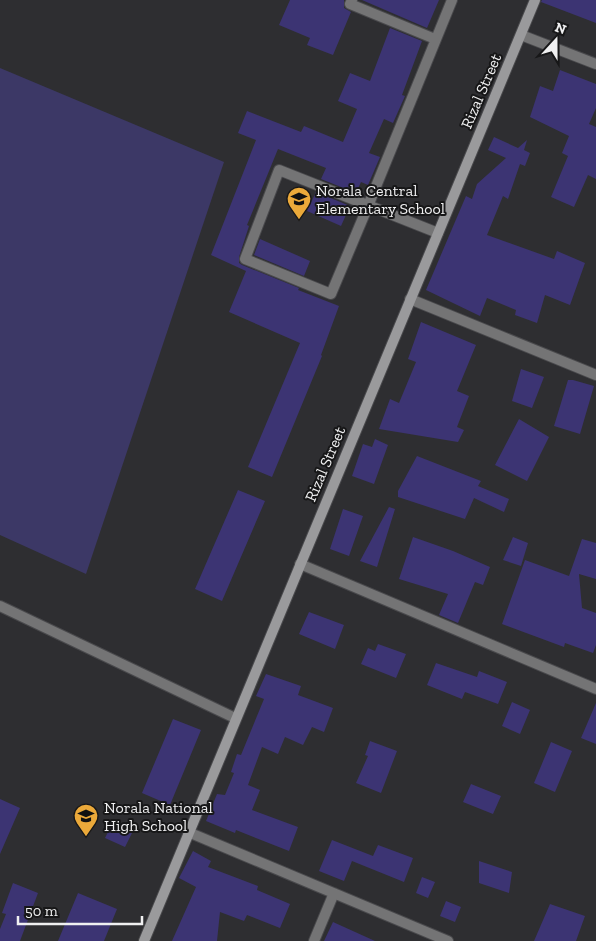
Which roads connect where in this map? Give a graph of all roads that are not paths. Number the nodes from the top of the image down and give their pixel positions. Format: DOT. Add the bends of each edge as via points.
graph roads {
  1 [pos="352,0"];
  2 [pos="452,0"];
  3 [pos="535,0"];
  4 [pos="521,34"];
  5 [pos="435,39"];
  6 [pos="596,64"];
  7 [pos="368,206"];
  8 [pos="438,233"];
  9 [pos="410,299"];
  10 [pos="596,375"];
  11 [pos="300,564"];
  12 [pos="0,606"];
  13 [pos="596,689"];
  14 [pos="235,718"];
  15 [pos="188,832"];
  16 [pos="334,892"];
  17 [pos="144,941"];
  18 [pos="314,941"];
  19 [pos="448,941"];
  1 -- 5 [label="street" via="350,4"];
  2 -- 5 [label="street"];
  3 -- 4 [label="main road, Rizal Street"];
  4 -- 6 [label="street"];
  4 -- 8 [label="main road, Rizal Street"];
  5 -- 7 [label="street"];
  7 -- 7 [label="street" via="331,294 245,259 279,170"];
  7 -- 8 [label="street"];
  8 -- 9 [label="main road, Rizal Street"];
  9 -- 10 [label="street"];
  9 -- 11 [label="main road, Rizal Street"];
  11 -- 13 [label="street"];
  11 -- 14 [label="main road, Rizal Street"];
  12 -- 14 [label="street"];
  14 -- 15 [label="main road, Rizal Street"];
  15 -- 16 [label="street"];
  15 -- 17 [label="main road, Rizal Street"];
  16 -- 18 [label="street"];
  16 -- 19 [label="street"];
}
